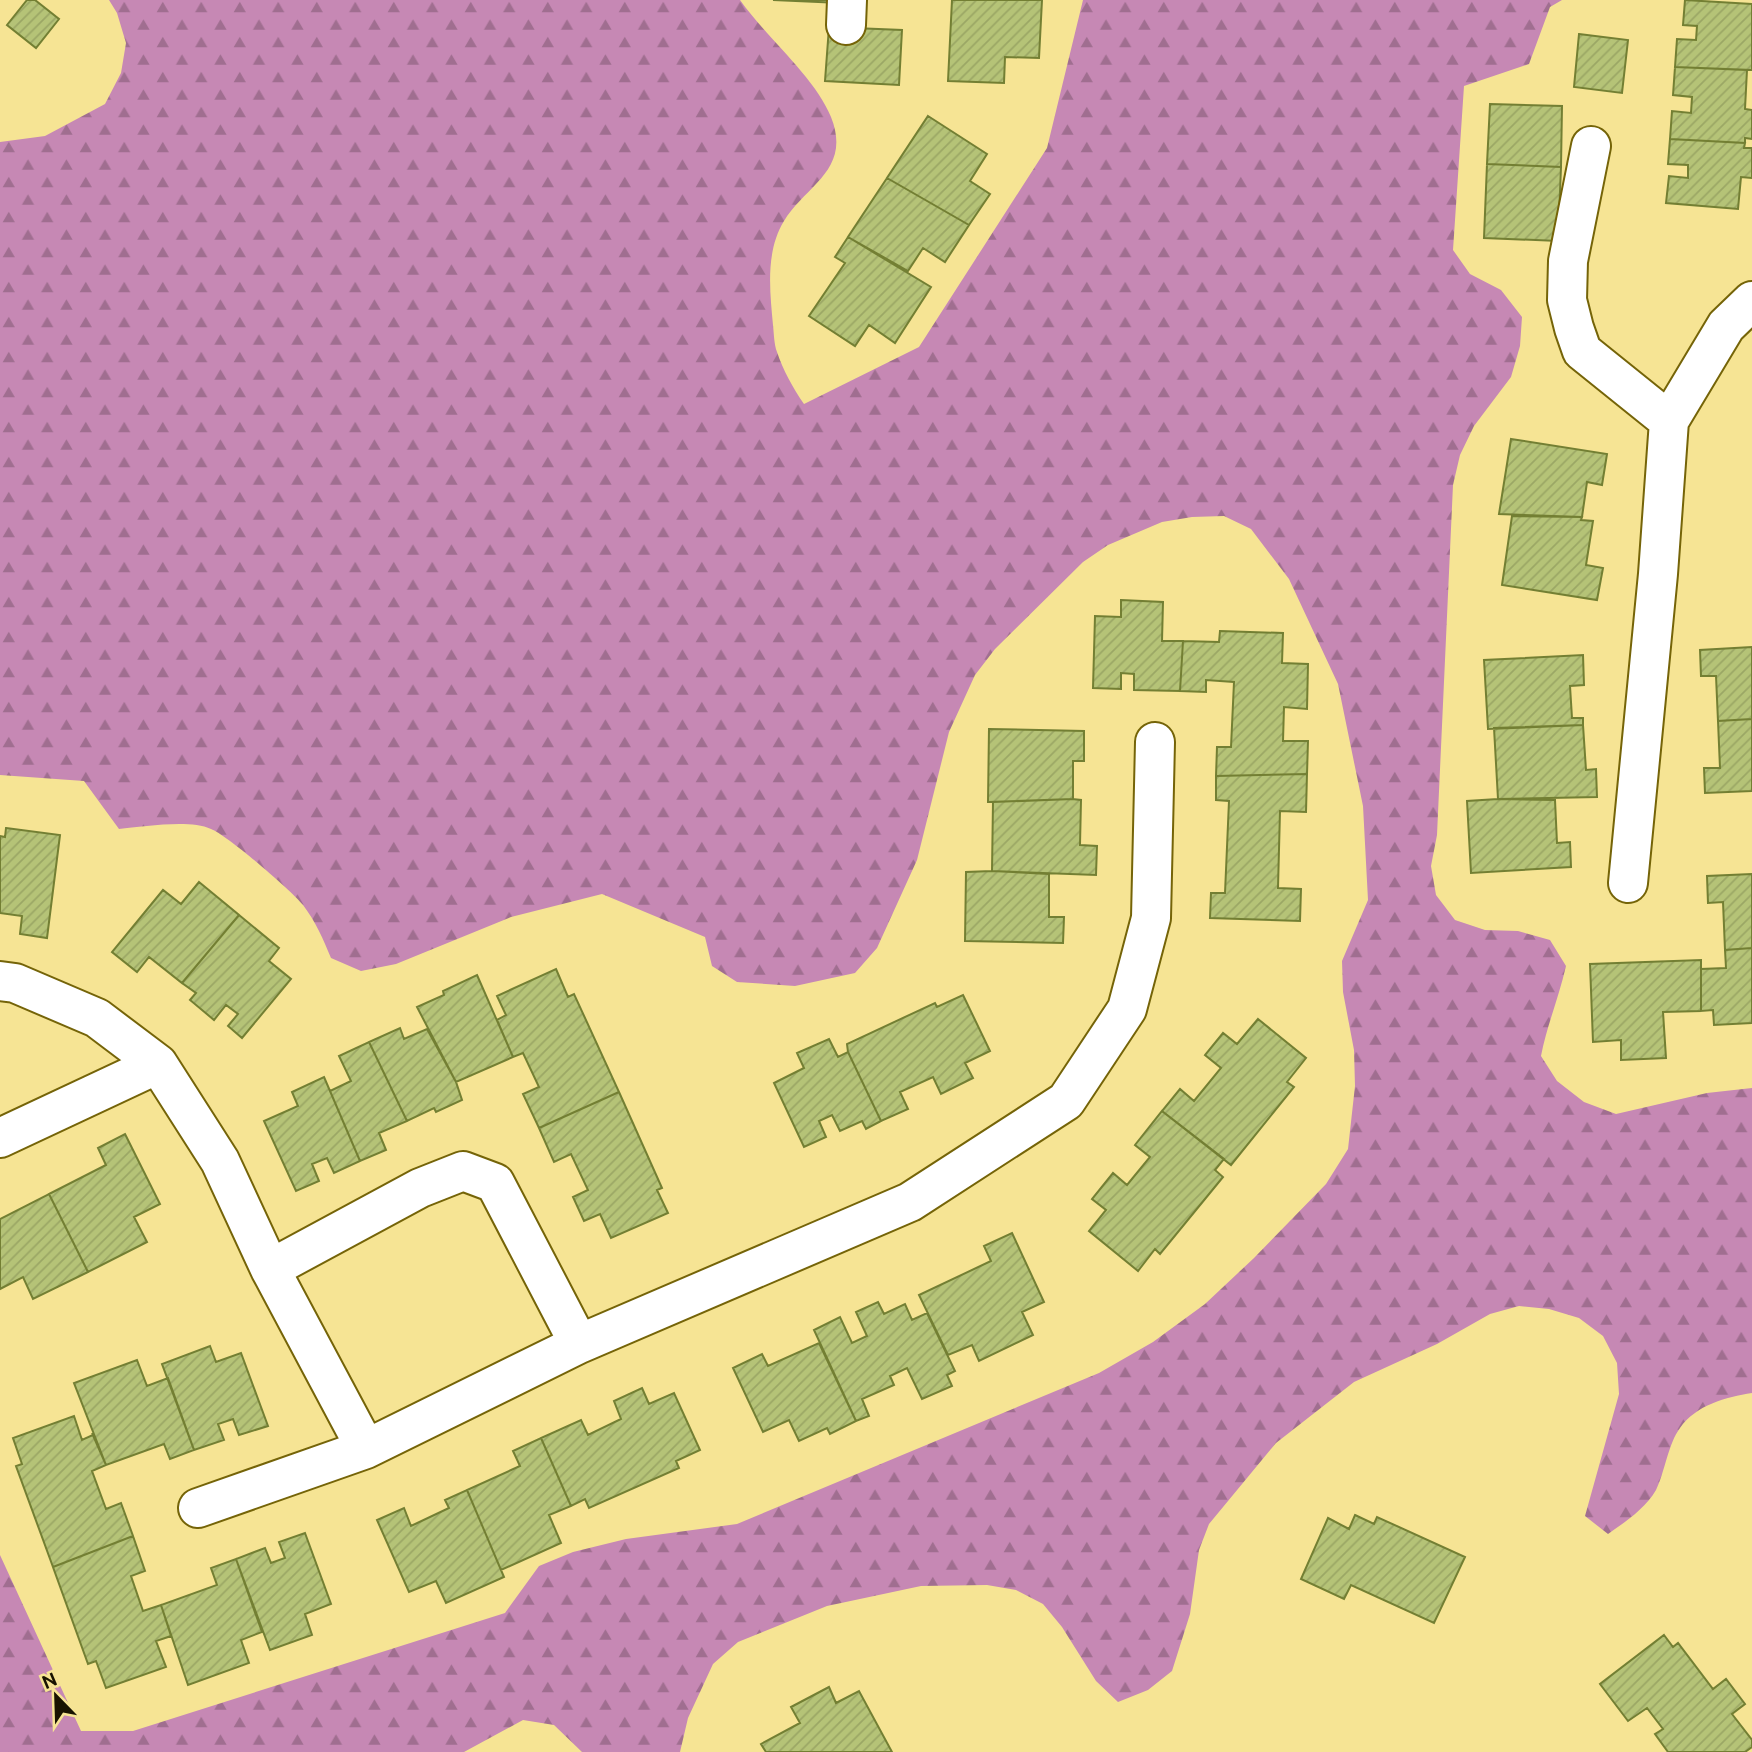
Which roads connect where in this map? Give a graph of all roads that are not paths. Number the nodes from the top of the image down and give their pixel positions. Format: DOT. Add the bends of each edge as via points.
graph roads {
  1 [pos="1591,146"];
  2 [pos="1752,301"];
  3 [pos="1669,421"];
  4 [pos="1155,742"];
  5 [pos="1628,883"];
  6 [pos="0,981"];
  7 [pos="158,1064"];
  8 [pos="0,1138"];
  9 [pos="270,1269"];
  10 [pos="579,1344"];
  11 [pos="366,1449"];
  12 [pos="198,1508"];
  1 -- 3 [label="street" via="1568,261 1567,300 1574,328 1582,351"];
  2 -- 3 [label="street" via="1727,326"];
  3 -- 5 [label="street"];
  4 -- 10 [label="street" via="1151,918 1126,1009 1066,1101 910,1202"];
  6 -- 7 [label="street" via="97,1018"];
  7 -- 8 [label="street"];
  7 -- 9 [label="street" via="220,1161"];
  9 -- 10 [label="street" via="420,1188 463,1171 495,1183"];
  9 -- 11 [label="street"];
  10 -- 11 [label="street"];
  11 -- 12 [label="street"];
}
